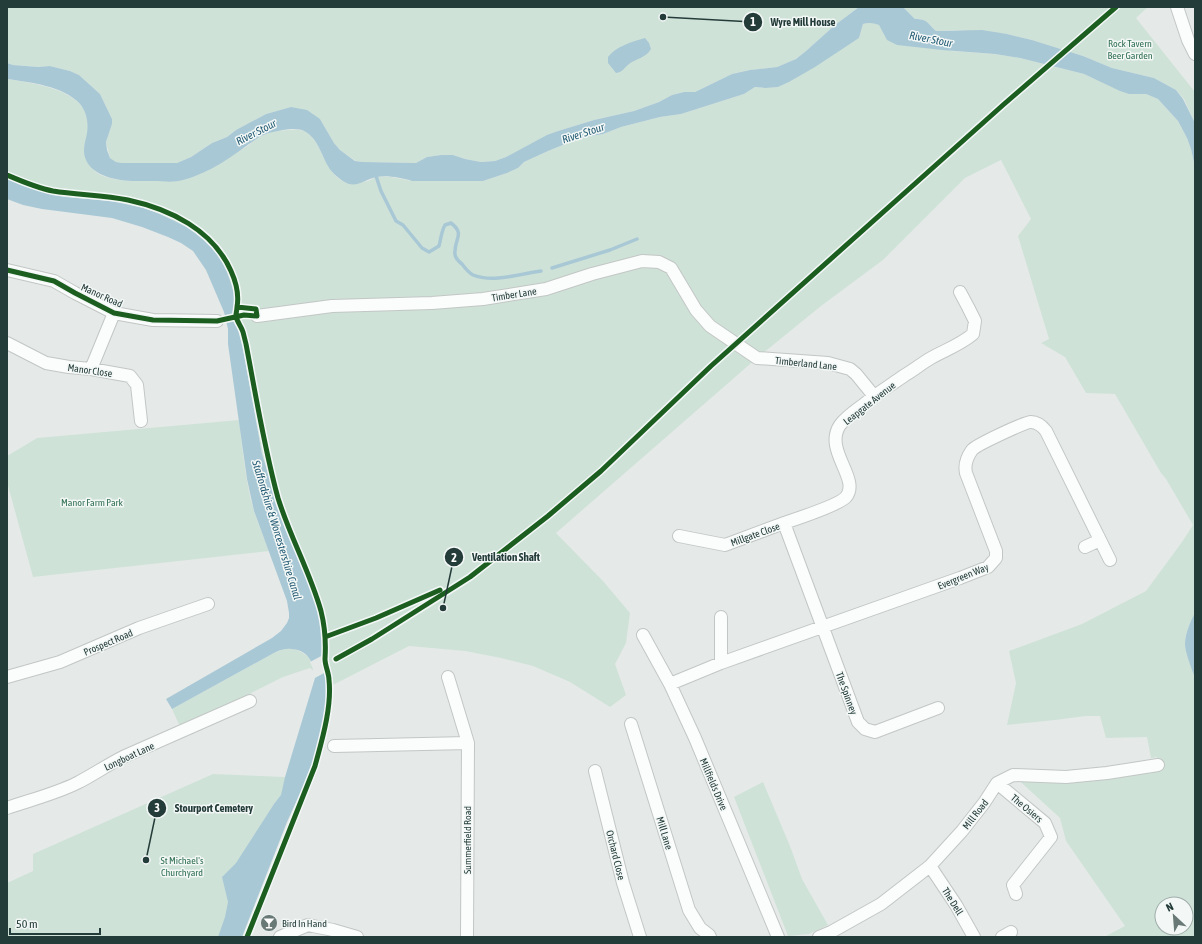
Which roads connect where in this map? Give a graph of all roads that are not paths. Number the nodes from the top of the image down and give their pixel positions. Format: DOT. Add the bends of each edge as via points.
graph roads {
  1 [pos="1177,7"];
  2 [pos="1195,54"];
  3 [pos="7,270"];
  4 [pos="960,292"];
  5 [pos="114,313"];
  6 [pos="257,316"];
  7 [pos="217,321"];
  8 [pos="730,341"];
  9 [pos="7,343"];
  10 [pos="92,369"];
  11 [pos="874,396"];
  12 [pos="141,421"];
  13 [pos="784,523"];
  14 [pos="679,536"];
  15 [pos="1100,540"];
  16 [pos="1085,547"];
  17 [pos="1110,560"];
  18 [pos="208,604"];
  19 [pos="721,617"];
  20 [pos="822,626"];
  21 [pos="643,635"];
  22 [pos="721,663"];
  23 [pos="7,677"];
  24 [pos="448,677"];
  25 [pos="670,684"];
  26 [pos="250,701"];
  27 [pos="938,708"];
  28 [pos="631,724"];
  29 [pos="468,742"];
  30 [pos="334,746"];
  31 [pos="1158,765"];
  32 [pos="595,771"];
  33 [pos="997,783"];
  34 [pos="7,808"];
  35 [pos="930,866"];
  36 [pos="1016,894"];
  37 [pos="280,937"];
  38 [pos="357,937"];
  39 [pos="467,937"];
  40 [pos="640,937"];
  41 [pos="710,937"];
  42 [pos="778,937"];
  43 [pos="819,937"];
  44 [pos="974,937"];
  1 -- 2 [label="street"];
  3 -- 5 [label="street, Manor Road" via="54,281"];
  4 -- 11 [label="street, Leapgate Avenue" via="975,321 973,334"];
  5 -- 7 [label="street, Manor Road" via="153,320"];
  5 -- 10 [label="street"];
  6 -- 8 [label="street, Timber Lane" via="332,306 432,303 498,297 546,289 642,261 659,262 672,268 696,310 710,326"];
  8 -- 11 [label="street, Timberland Lane" via="757,358 828,363 850,369"];
  9 -- 10 [label="street, Manor Close" via="46,363"];
  10 -- 12 [label="street, Manor Close" via="130,376 134,380 137,385"];
  11 -- 13 [label="street, Leapgate Avenue" via="840,425 836,436 835,443 849,481 846,497 838,503"];
  13 -- 14 [label="street, Millgate Close" via="725,545"];
  13 -- 20 [label="street"];
  15 -- 16 [label="street"];
  15 -- 17 [label="street, Evergreen Way"];
  15 -- 20 [label="street, Evergreen Way" via="1046,431 1041,424 1031,422 973,448 966,459 966,473 996,551 996,558 988,567"];
  18 -- 23 [label="street, Prospect Road" via="139,628 60,662"];
  19 -- 22 [label="street"];
  20 -- 22 [label="street, Evergreen Way"];
  20 -- 27 [label="street, The Spinney" via="858,722 865,729 876,732"];
  21 -- 25 [label="street, Millfields Drive"];
  22 -- 25 [label="street, Evergreen Way"];
  24 -- 29 [label="street, Summerfield Road"];
  25 -- 42 [label="street, Millfields Drive"];
  26 -- 34 [label="street, Longboat Lane" via="123,757 70,786"];
  28 -- 41 [label="street, Mill Lane" via="689,910 700,928"];
  29 -- 30 [label="street"];
  29 -- 39 [label="street, Summerfield Road"];
  31 -- 33 [label="street" via="1066,777 1013,775"];
  32 -- 40 [label="street, Orchard Close" via="623,884"];
  33 -- 35 [label="street, Mill Road" via="962,831"];
  33 -- 36 [label="street, The Osiers" via="1045,823 1051,838 1012,885"];
  35 -- 43 [label="street, Mill Road" via="881,904"];
  35 -- 44 [label="street, The Dell"];
  37 -- 38 [label="street" via="308,925"];
}
